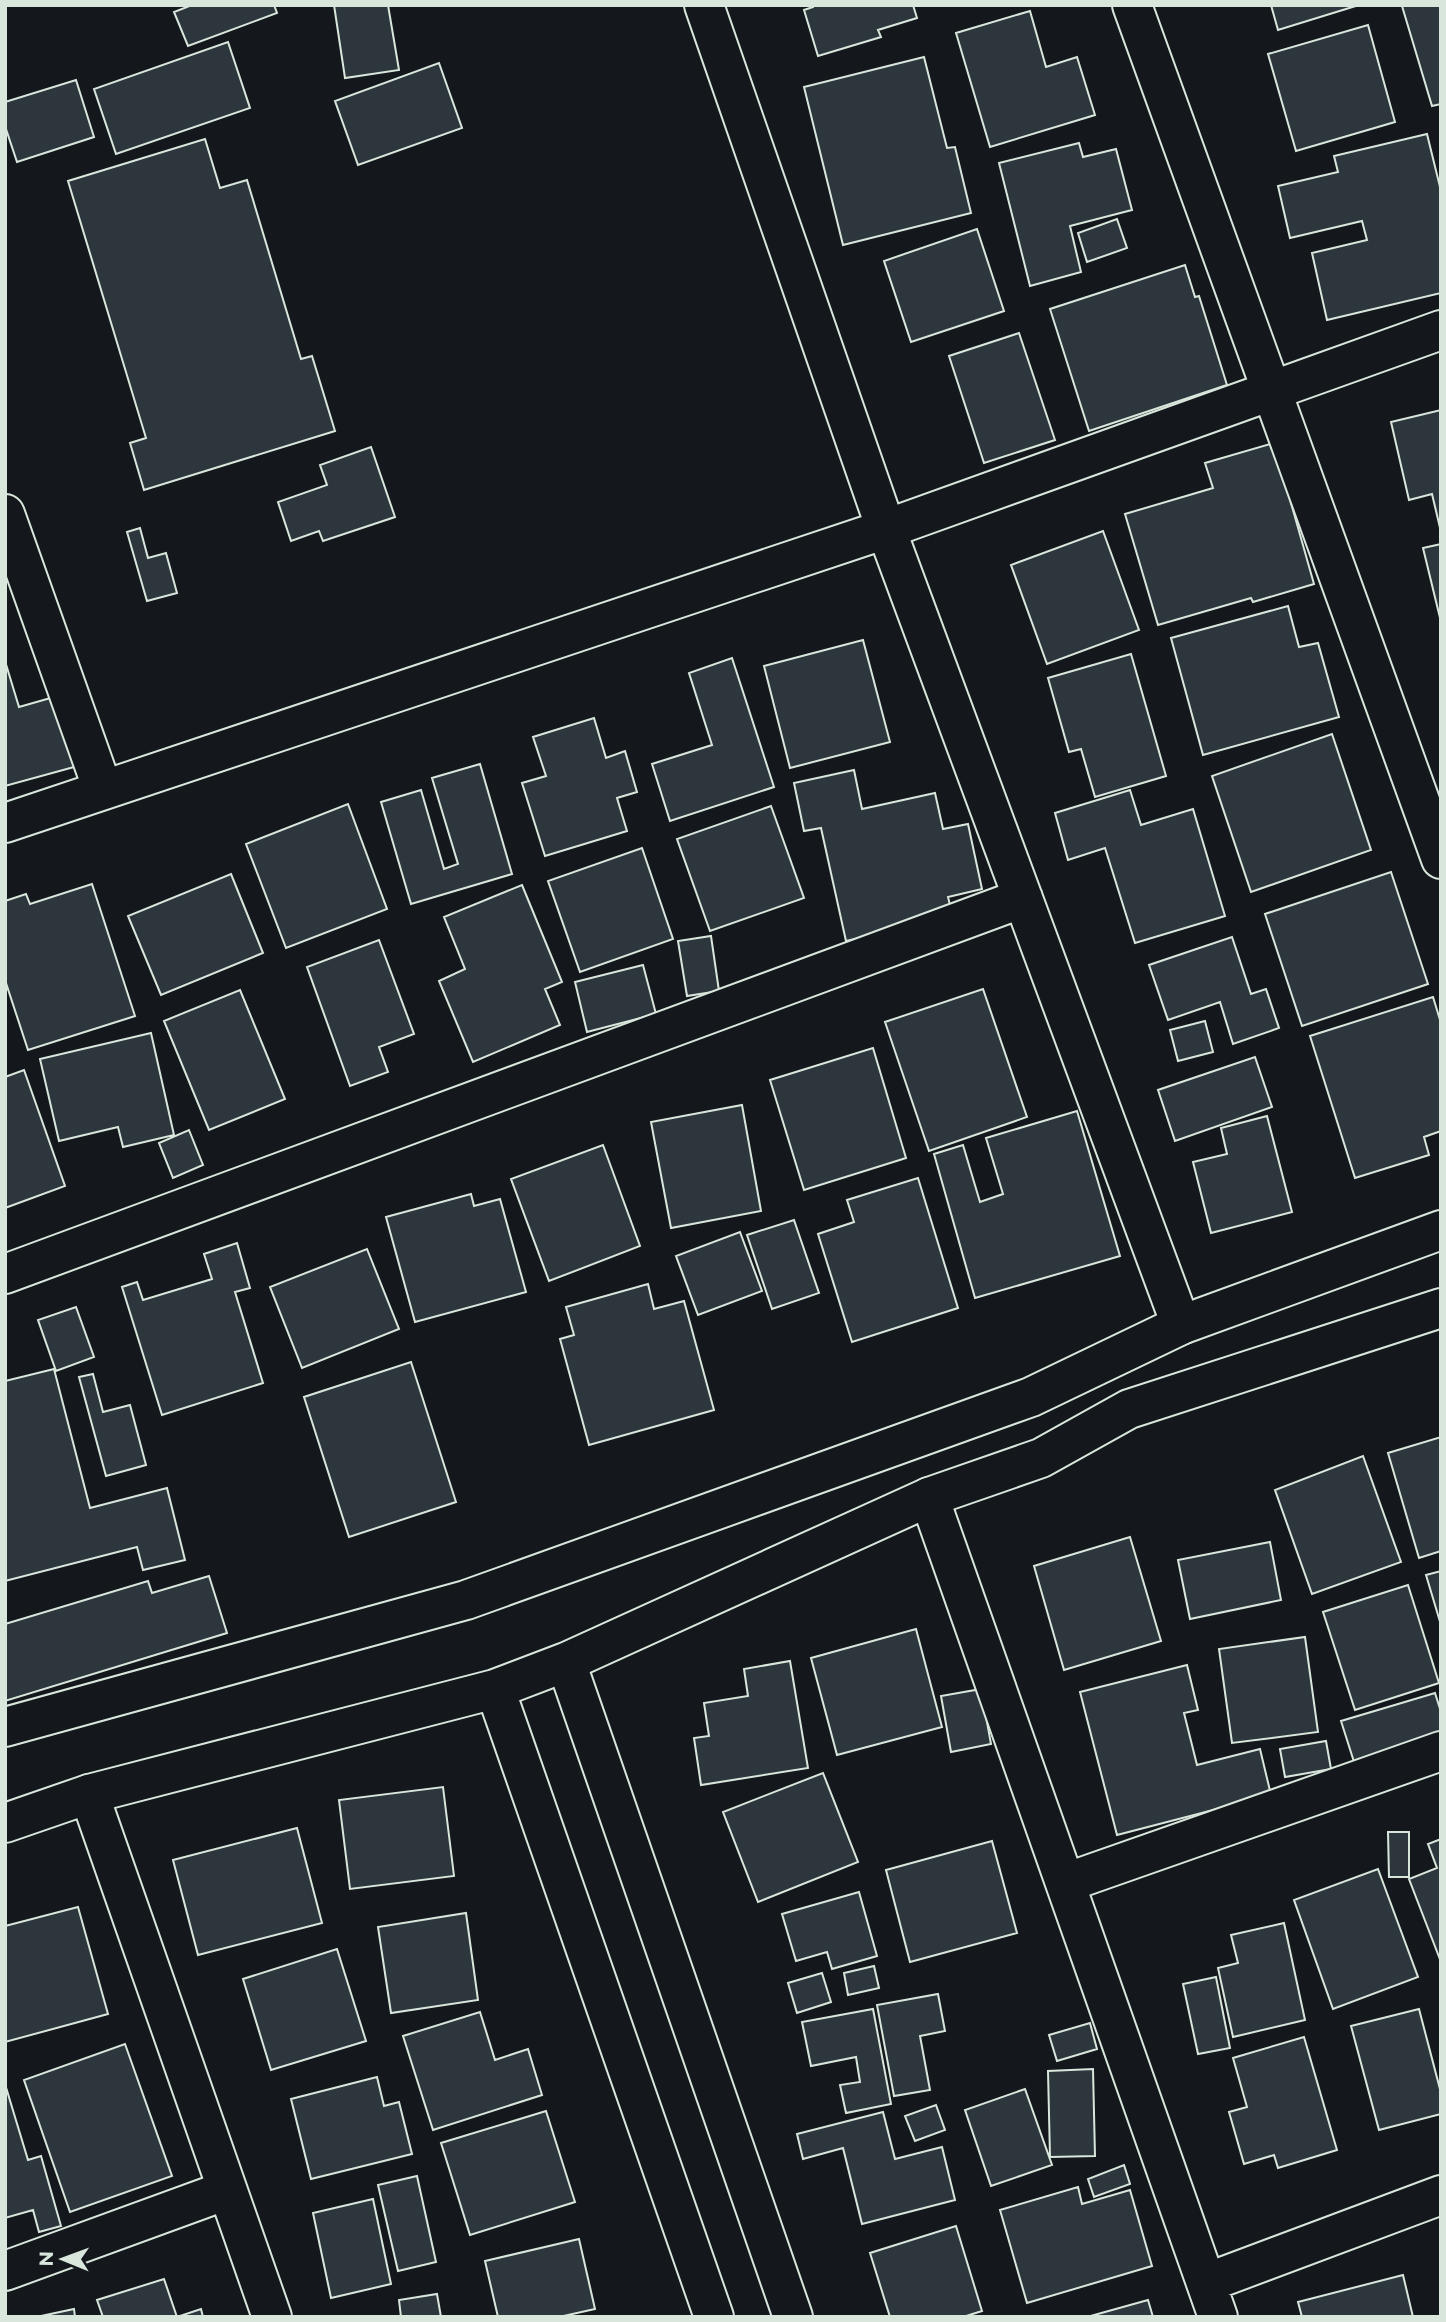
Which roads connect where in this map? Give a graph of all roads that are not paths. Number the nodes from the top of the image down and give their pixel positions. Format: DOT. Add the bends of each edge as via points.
graph roads {
  1 [pos="705,5"];
  2 [pos="1132,5"];
  3 [pos="1441,330"];
  4 [pos="1271,391"];
  5 [pos="5,514"];
  6 [pos="886,529"];
  7 [pos="103,790"];
  8 [pos="1431,799"];
  9 [pos="5,823"];
  10 [pos="1441,859"];
  11 [pos="1023,898"];
  12 [pos="1441,1230"];
  13 [pos="5,1275"];
  14 [pos="1441,1308"];
  15 [pos="1181,1325"];
  16 [pos="929,1497"];
  17 [pos="566,1662"];
  18 [pos="495,1689"];
  19 [pos="5,1727"];
  20 [pos="1441,1751"];
  21 [pos="89,1794"];
  22 [pos="5,1823"];
  23 [pos="1065,1883"];
  24 [pos="227,2190"];
  25 [pos="1441,2195"];
  26 [pos="5,2271"];
  27 [pos="1212,2300"];
  28 [pos="272,2317"];
  29 [pos="715,2317"];
  30 [pos="793,2317"];
  1 -- 6 [label="street"];
  2 -- 4 [label="street"];
  3 -- 4 [label="street"];
  4 -- 6 [label="street"];
  4 -- 8 [label="street"];
  5 -- 7 [label="street"];
  6 -- 7 [label="street"];
  6 -- 11 [label="street"];
  7 -- 9 [label="street"];
  8 -- 10 [label="street"];
  11 -- 13 [label="street"];
  11 -- 15 [label="street"];
  12 -- 15 [label="street"];
  14 -- 16 [label="street" via="1129,1409 1041,1458"];
  15 -- 19 [label="street" via="1031,1396 466,1600"];
  16 -- 17 [label="street"];
  16 -- 23 [label="street"];
  17 -- 18 [label="street"];
  17 -- 30 [label="street"];
  18 -- 21 [label="street"];
  18 -- 29 [label="street"];
  20 -- 23 [label="street"];
  21 -- 22 [label="street"];
  21 -- 24 [label="street"];
  23 -- 27 [label="street"];
  24 -- 26 [label="street"];
  24 -- 28 [label="street"];
  25 -- 27 [label="street"];
}
